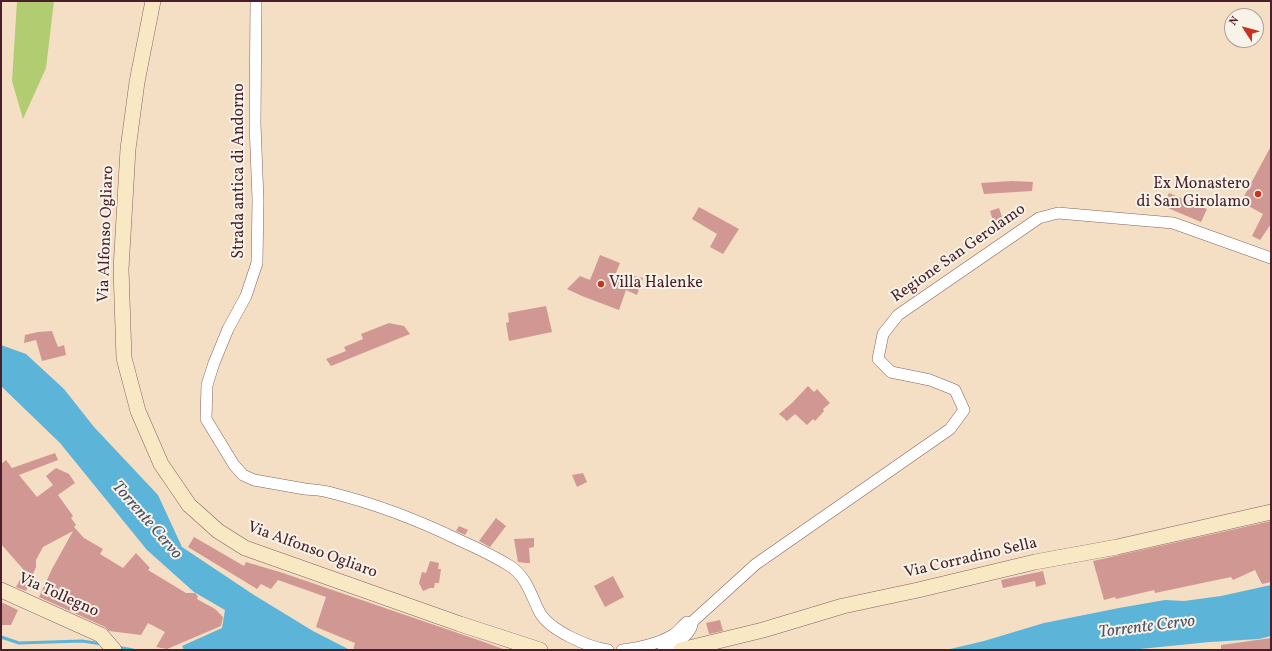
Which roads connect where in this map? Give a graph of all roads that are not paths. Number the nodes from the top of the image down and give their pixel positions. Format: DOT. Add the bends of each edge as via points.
graph roads {
  1 [pos="152,1"];
  2 [pos="256,1"];
  3 [pos="1271,258"];
  4 [pos="1271,512"];
  5 [pos="1,590"];
  6 [pos="687,624"];
  7 [pos="114,650"];
  8 [pos="540,650"];
  9 [pos="608,650"];
  10 [pos="622,650"];
  11 [pos="662,650"];
  12 [pos="681,650"];
  1 -- 8 [label="main road, Via Alfonso Ogliaro" via="128,149 121,269 124,358 138,411 161,464 189,505 218,531 245,548"];
  2 -- 9 [label="street, Strada antica di Andorno" via="257,263 246,296 228,329 214,363 207,385 206,419 243,475 254,480 331,492 385,508 475,547 511,566 520,574 547,622 563,633"];
  3 -- 6 [label="street, Regione San Gerolamo" via="1173,224 1058,213 1039,218 898,315 883,334 878,359 891,372 930,380 955,390 964,410 950,429 756,564"];
  4 -- 12 [label="main road, Via Corradino Sella" via="842,606 763,630"];
  5 -- 7 [label="main road, Via Tollegno" via="101,635"];
  6 -- 10 [label="street" via="658,642"];
  6 -- 11 [label="street" via="692,625 685,636"];
}
